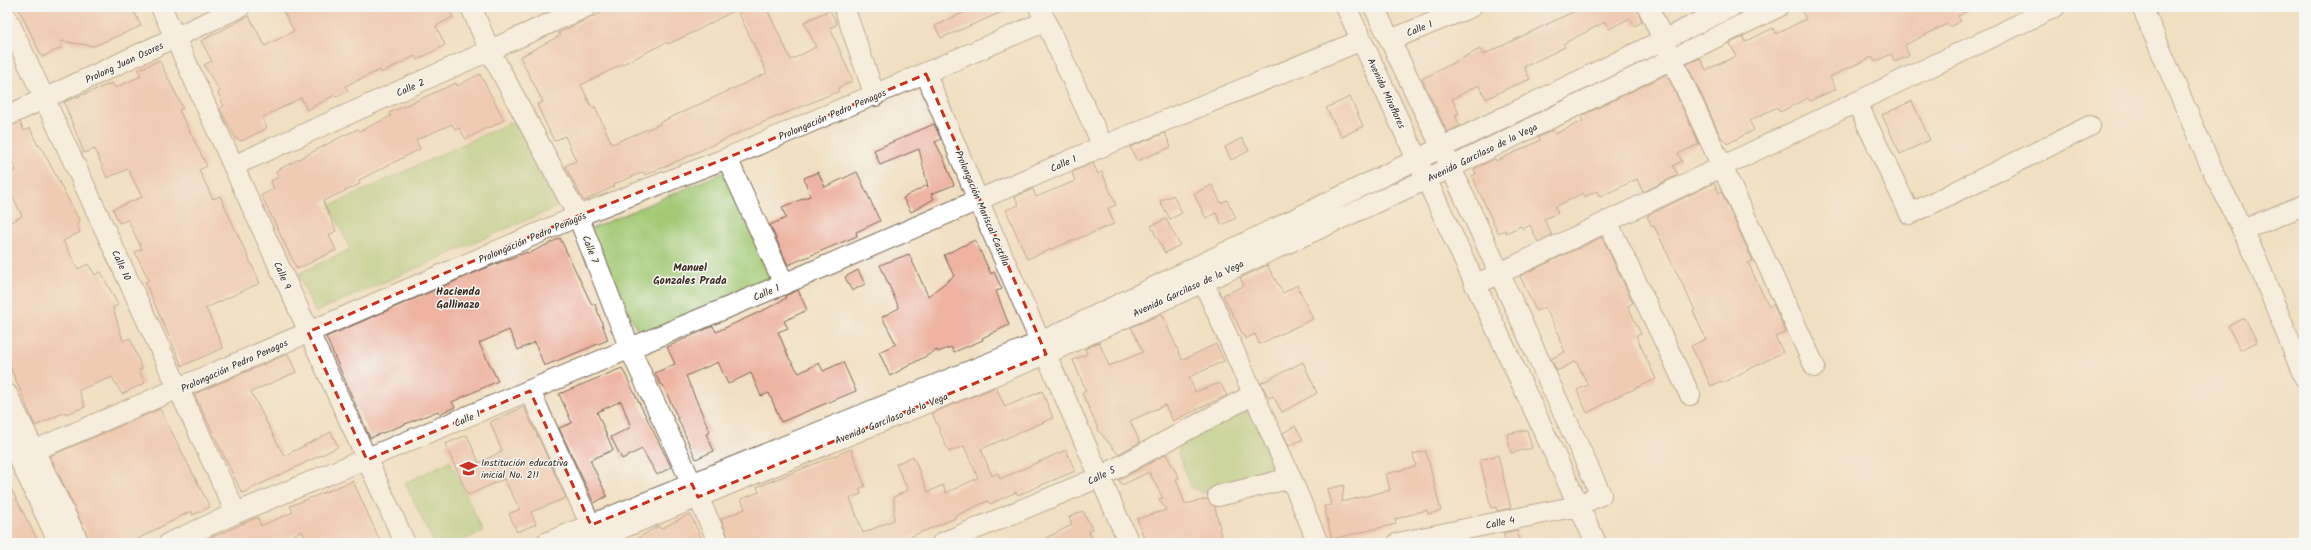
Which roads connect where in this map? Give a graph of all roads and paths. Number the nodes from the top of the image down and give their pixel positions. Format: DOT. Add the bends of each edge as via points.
graph roads {
  1 [pos="160,7"];
  2 [pos="240,7"];
  3 [pos="471,7"];
  4 [pos="586,7"];
  5 [pos="844,7"];
  6 [pos="1346,7"];
  7 [pos="1374,7"];
  8 [pos="1471,7"];
  9 [pos="1648,7"];
  10 [pos="1731,7"];
  11 [pos="1778,7"];
  12 [pos="2055,7"];
  13 [pos="2142,7"];
  14 [pos="1043,14"];
  15 [pos="7,18"];
  16 [pos="175,38"];
  17 [pos="1362,40"];
  18 [pos="1390,40"];
  19 [pos="1664,40"];
  20 [pos="490,51"];
  21 [pos="1674,58"];
  22 [pos="926,74"];
  23 [pos="875,96"];
  24 [pos="44,99"];
  25 [pos="1857,103"];
  26 [pos="7,116"];
  27 [pos="2090,126"];
  28 [pos="1103,146"];
  29 [pos="1441,146"];
  30 [pos="728,158"];
  31 [pos="1417,158"];
  32 [pos="233,166"];
  33 [pos="1722,166"];
  34 [pos="1450,167"];
  35 [pos="1427,179"];
  36 [pos="978,200"];
  37 [pos="2304,204"];
  38 [pos="578,216"];
  39 [pos="1607,221"];
  40 [pos="2243,230"];
  41 [pos="1199,273"];
  42 [pos="1498,274"];
  43 [pos="784,284"];
  44 [pos="1474,285"];
  45 [pos="308,332"];
  46 [pos="1044,348"];
  47 [pos="630,349"];
  48 [pos="1815,367"];
  49 [pos="2304,377"];
  50 [pos="179,389"];
  51 [pos="530,391"];
  52 [pos="1254,394"];
  53 [pos="1690,395"];
  54 [pos="8,397"];
  55 [pos="7,433"];
  56 [pos="26,454"];
  57 [pos="367,460"];
  58 [pos="1100,477"];
  59 [pos="1291,478"];
  60 [pos="695,491"];
  61 [pos="1218,496"];
  62 [pos="1577,506"];
  63 [pos="236,513"];
  64 [pos="591,536"];
  65 [pos="59,543"];
  66 [pos="79,543"];
  67 [pos="169,543"];
  68 [pos="405,543"];
  69 [pos="546,543"];
  70 [pos="719,543"];
  71 [pos="942,543"];
  72 [pos="1129,543"];
  73 [pos="1318,543"];
  74 [pos="1398,543"];
  75 [pos="1596,543"];
  1 -- 16 [label="street, Calle 9"];
  2 -- 16 [label="street, Prolong Juan Osores"];
  3 -- 20 [label="street, Calle 7"];
  4 -- 20 [label="street, Calle 2"];
  5 -- 23 [label="street"];
  6 -- 17 [label="street, Avenida Miraflores"];
  7 -- 18 [label="street"];
  8 -- 18 [label="street, Calle 1"];
  9 -- 19 [label="street"];
  10 -- 19 [label="street, Avenida Garcilaso de la Vega"];
  11 -- 21 [label="street, Avenida Garcilaso de la Vega"];
  12 -- 25 [label="street"];
  13 -- 40 [label="street" via="2208,162"];
  14 -- 22 [label="street, Prolongación Pedro Penagos"];
  14 -- 28 [label="street"];
  15 -- 24 [label="street, Calle 10"];
  16 -- 24 [label="street, Prolong Juan Osores"];
  16 -- 32 [label="street, Calle 9"];
  17 -- 28 [label="street, Calle 1"];
  17 -- 31 [label="street, Avenida Miraflores"];
  18 -- 29 [label="street"];
  19 -- 21 [label="street"];
  19 -- 29 [label="street, Avenida Garcilaso de la Vega"];
  20 -- 32 [label="street, Calle 2"];
  20 -- 38 [label="street, Calle 7"];
  21 -- 33 [label="street"];
  21 -- 34 [label="street, Avenida Garcilaso de la Vega"];
  22 -- 23 [label="street, Prolongación Pedro Penagos"];
  22 -- 36 [label="street, Prolongación Mariscal Castilla"];
  23 -- 30 [label="street, Prolongación Pedro Penagos"];
  24 -- 26 [label="street, Prolong Juan Osores"];
  24 -- 50 [label="street, Calle 10"];
  25 -- 27 [label="street" via="1910,214"];
  25 -- 33 [label="street"];
  28 -- 36 [label="street, Calle 1"];
  29 -- 31 [label="street, Avenida Garcilaso de la Vega"];
  29 -- 34 [label="street"];
  30 -- 38 [label="street, Prolongación Pedro Penagos"];
  30 -- 43 [label="street"];
  31 -- 35 [label="street, Avenida Miraflores"];
  31 -- 41 [label="street, Avenida Garcilaso de la Vega"];
  32 -- 45 [label="street, Calle 9"];
  33 -- 39 [label="street"];
  33 -- 48 [label="street"];
  34 -- 35 [label="street, Avenida Garcilaso de la Vega"];
  34 -- 42 [label="street"];
  35 -- 41 [label="street, Avenida Garcilaso de la Vega"];
  35 -- 44 [label="street, Avenida Miraflores"];
  36 -- 43 [label="street, Calle 1"];
  36 -- 46 [label="street, Prolongación Mariscal Castilla"];
  37 -- 40 [label="street"];
  38 -- 45 [label="street, Prolongación Pedro Penagos"];
  38 -- 47 [label="street, Calle 7"];
  39 -- 42 [label="street"];
  39 -- 53 [label="street"];
  40 -- 49 [label="street"];
  41 -- 46 [label="street, Avenida Garcilaso de la Vega"];
  41 -- 52 [label="street"];
  42 -- 44 [label="street"];
  42 -- 62 [label="street, Calle 4" via="1601,495"];
  43 -- 47 [label="street, Calle 1"];
  44 -- 62 [label="street, Avenida Miraflores"];
  45 -- 50 [label="street, Prolongación Pedro Penagos"];
  45 -- 57 [label="street, Calle 9"];
  46 -- 58 [label="street, Prolongación Mariscal Castilla"];
  46 -- 60 [label="street, Avenida Garcilaso de la Vega"];
  47 -- 51 [label="street, Calle 1"];
  47 -- 60 [label="street, Calle 7"];
  50 -- 56 [label="street, Prolongación Pedro Penagos"];
  50 -- 63 [label="street, Calle 10"];
  51 -- 57 [label="street, Calle 1"];
  51 -- 64 [label="street"];
  52 -- 58 [label="street, Calle 5"];
  52 -- 59 [label="street"];
  54 -- 56 [label="street"];
  55 -- 56 [label="street"];
  56 -- 65 [label="street"];
  56 -- 66 [label="street"];
  57 -- 63 [label="street, Calle 1"];
  57 -- 68 [label="street, Calle 9"];
  58 -- 71 [label="street, Calle 5"];
  58 -- 72 [label="street, Prolongación Mariscal Castilla"];
  59 -- 61 [label="street"];
  59 -- 73 [label="street"];
  60 -- 64 [label="street, Avenida Garcilaso de la Vega"];
  60 -- 70 [label="street, Calle 7"];
  62 -- 74 [label="street, Calle 4"];
  62 -- 75 [label="street"];
  63 -- 67 [label="street, Calle 1"];
  64 -- 69 [label="street, Avenida Garcilaso de la Vega"];
}
